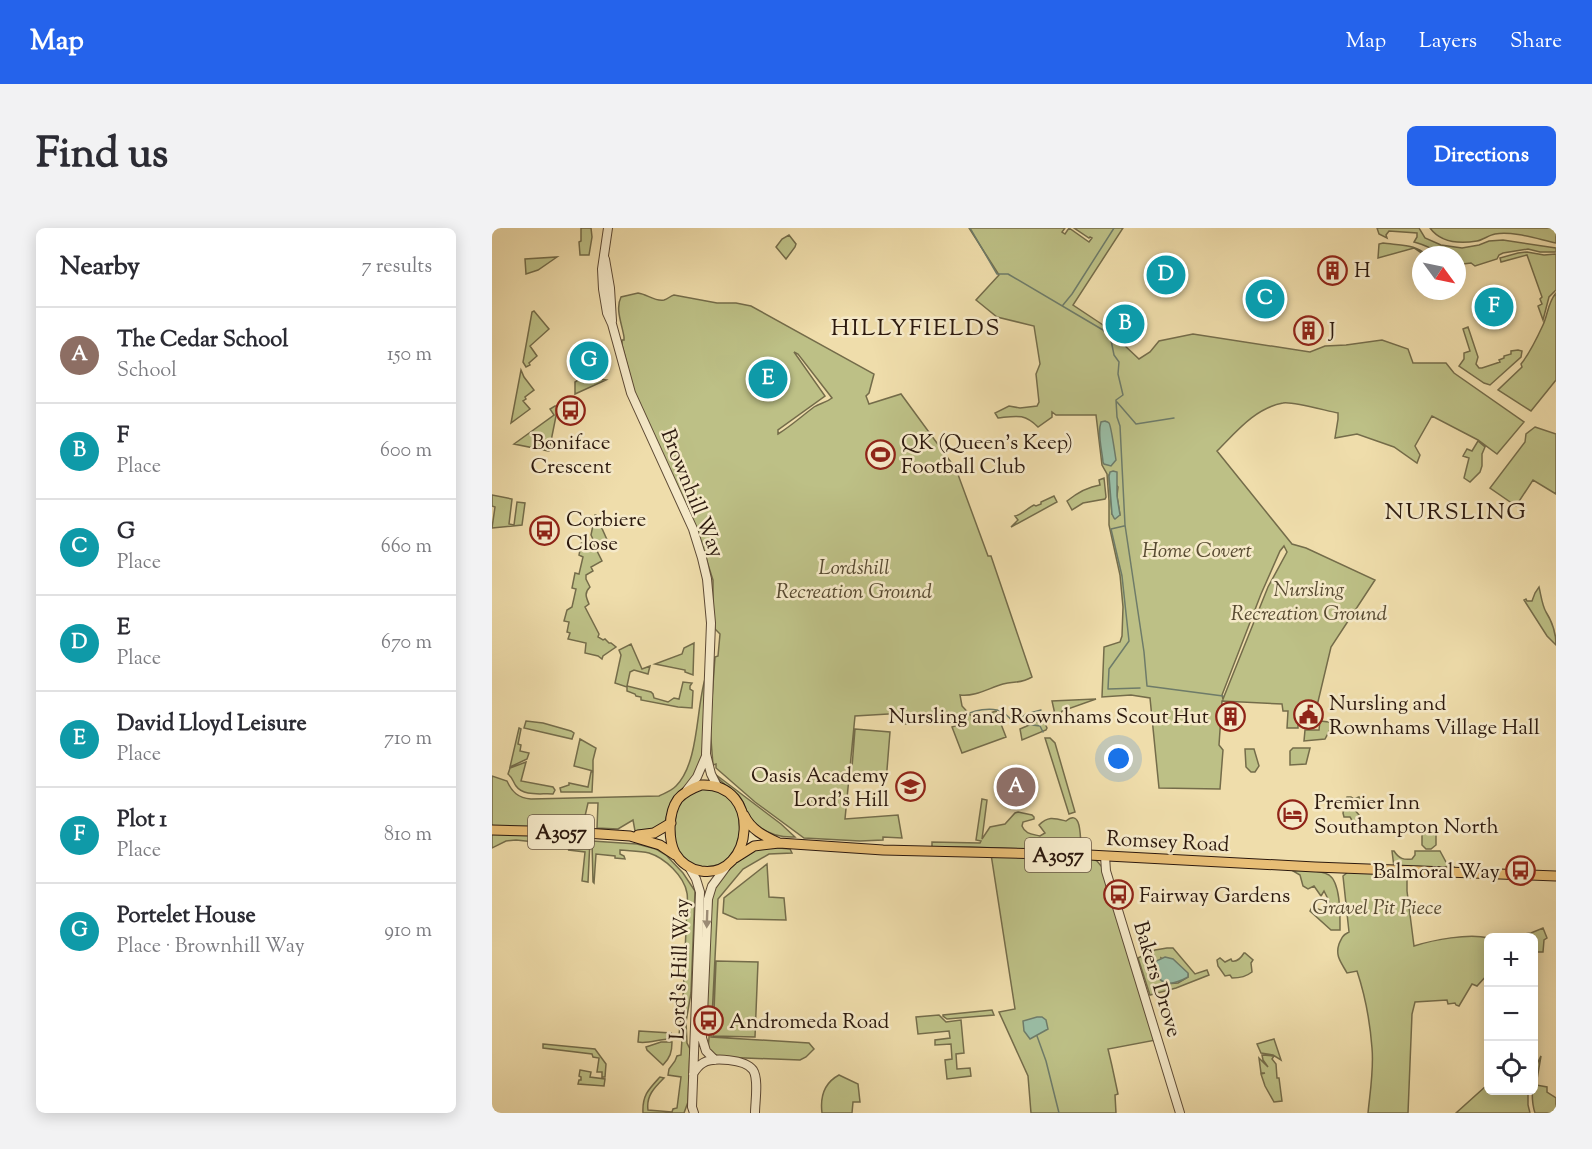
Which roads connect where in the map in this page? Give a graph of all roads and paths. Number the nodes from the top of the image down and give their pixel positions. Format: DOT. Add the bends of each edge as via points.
graph roads {
  1 [pos="608,228"];
  2 [pos="706,754"];
  3 [pos="717,786"];
  4 [pos="684,794"];
  5 [pos="743,813"];
  6 [pos="671,823"];
  7 [pos="492,830"];
  8 [pos="630,836"];
  9 [pos="779,843"];
  10 [pos="677,856"];
  11 [pos="1105,856"];
  12 [pos="735,858"];
  13 [pos="727,866"];
  14 [pos="688,867"];
  15 [pos="1556,876"];
  16 [pos="715,1060"];
  17 [pos="693,1075"];
  18 [pos="691,1111"];
  19 [pos="754,1112"];
  20 [pos="1180,1113"];
  1 -- 2 [label="street, Brownhill Way" via="605,257 612,324 631,393 698,543 710,594"];
  2 -- 3 [label="street, Brownhill Way"];
  2 -- 4 [label="street, Brownhill Way" via="697,777"];
  3 -- 4 [label="main road" via="701,785"];
  3 -- 5 [label="main road" via="738,801"];
  4 -- 6 [label="main road" via="673,809"];
  5 -- 9 [label="main road, Romsey Road / A3057" via="756,831"];
  5 -- 12 [label="main road" via="742,843"];
  6 -- 8 [label="main road, A3057" via="654,833"];
  6 -- 10 [label="main road"];
  7 -- 8 [label="main road, A3057"];
  8 -- 10 [label="main road, A3057" via="660,845"];
  9 -- 11 [label="main road, Romsey Road / A3057"];
  9 -- 12 [label="main road, Romsey Road / A3057" via="754,846"];
  10 -- 14 [label="main road"];
  11 -- 15 [label="main road, Romsey Road / A3057"];
  11 -- 20 [label="street, Bakers Drove" via="1106,871"];
  12 -- 13 [label="main road"];
  13 -- 14 [label="main road" via="713,871"];
  13 -- 16 [label="street, Lord's Hill Way, one-way" via="712,886 708,899 702,1043"];
  14 -- 17 [label="street, Lord's Hill Way" via="700,892"];
  16 -- 17 [label="street" via="702,1063"];
  16 -- 19 [label="street" via="739,1061 753,1070"];
  17 -- 18 [label="street, Lord's Hill Way"];
}
